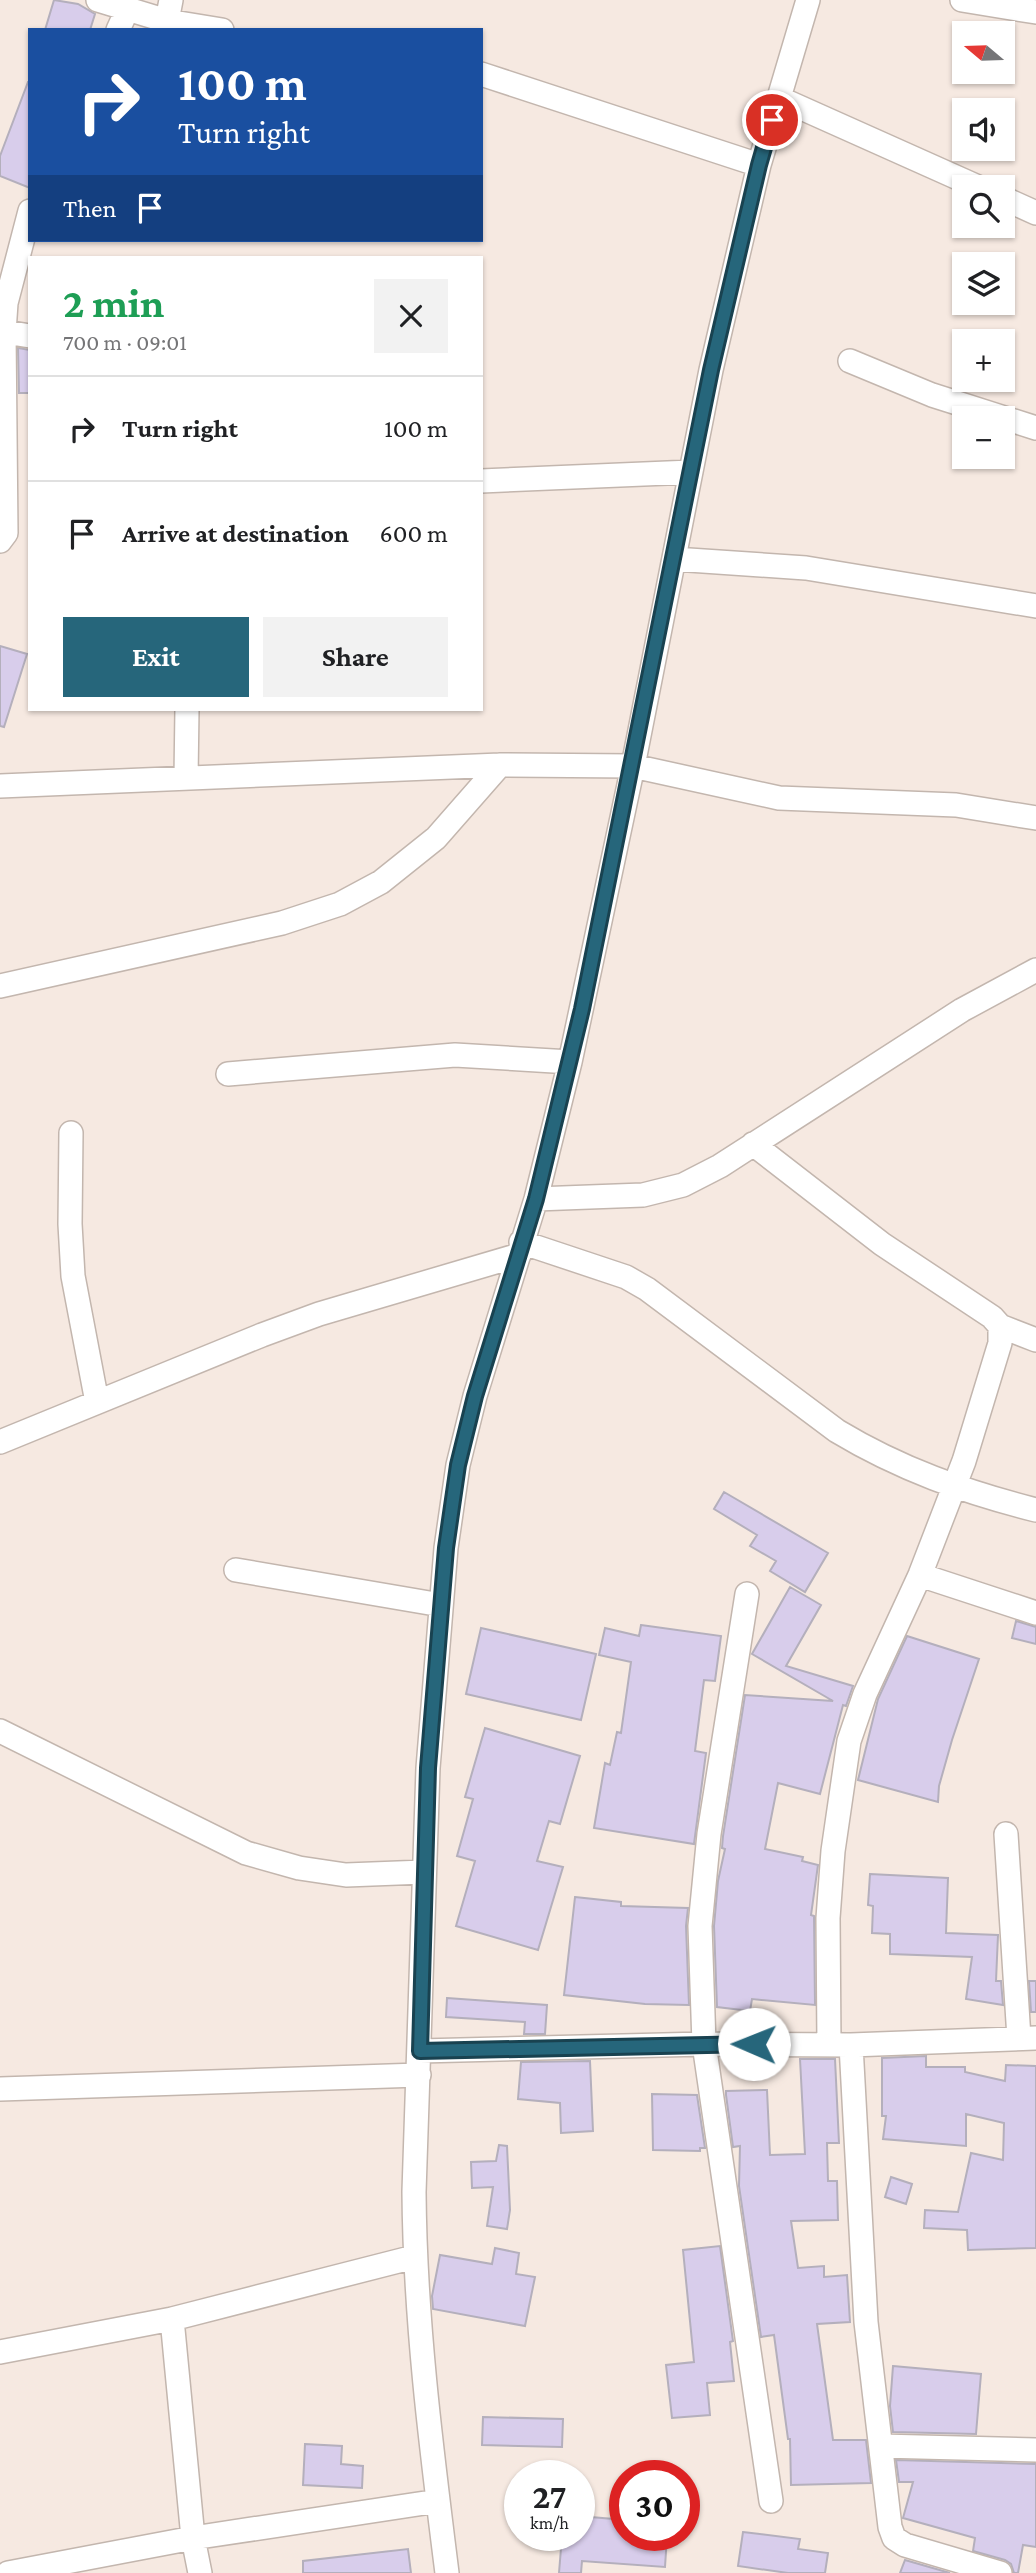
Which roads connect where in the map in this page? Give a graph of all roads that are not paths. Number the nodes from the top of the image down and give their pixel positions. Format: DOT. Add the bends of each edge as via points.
graph roads {
  1 [pos="98,0"];
  2 [pos="808,0"];
  3 [pos="962,0"];
  4 [pos="169,10"];
  5 [pos="1036,12"];
  6 [pos="122,20"];
  7 [pos="217,28"];
  8 [pos="483,75"];
  9 [pos="779,98"];
  10 [pos="759,165"];
  11 [pos="952,175"];
  12 [pos="1015,203"];
  13 [pos="1036,213"];
  14 [pos="28,219"];
  15 [pos="2,331"];
  16 [pos="28,336"];
  17 [pos="850,361"];
  18 [pos="1036,428"];
  19 [pos="691,472"];
  20 [pos="483,481"];
  21 [pos="0,541"];
  22 [pos="674,559"];
  23 [pos="1036,606"];
  24 [pos="187,711"];
  25 [pos="500,765"];
  26 [pos="633,766"];
  27 [pos="186,778"];
  28 [pos="0,786"];
  29 [pos="1036,818"];
  30 [pos="1036,970"];
  31 [pos="0,986"];
  32 [pos="570,1062"];
  33 [pos="228,1074"];
  34 [pos="71,1133"];
  35 [pos="753,1144"];
  36 [pos="536,1199"];
  37 [pos="520,1249"];
  38 [pos="1000,1326"];
  39 [pos="1036,1340"];
  40 [pos="97,1402"];
  41 [pos="0,1442"];
  42 [pos="954,1487"];
  43 [pos="1036,1510"];
  44 [pos="236,1570"];
  45 [pos="920,1575"];
  46 [pos="747,1594"];
  47 [pos="441,1605"];
  48 [pos="1036,1613"];
  49 [pos="0,1731"];
  50 [pos="1006,1834"];
  51 [pos="424,1872"];
  52 [pos="1027,2038"];
  53 [pos="704,2043"];
  54 [pos="840,2045"];
  55 [pos="420,2051"];
  56 [pos="419,2076"];
  57 [pos="0,2089"];
  58 [pos="414,2257"];
  59 [pos="172,2319"];
  60 [pos="0,2352"];
  61 [pos="881,2446"];
  62 [pos="1036,2450"];
  63 [pos="438,2501"];
  64 [pos="771,2501"];
  65 [pos="193,2538"];
  66 [pos="8,2573"];
  67 [pos="200,2573"];
  68 [pos="446,2573"];
  69 [pos="1000,2573"];
  1 -- 6 [label="street"];
  2 -- 9 [label="street"];
  3 -- 5 [label="street"];
  4 -- 6 [label="street"];
  4 -- 7 [label="street"];
  8 -- 10 [label="street"];
  9 -- 10 [label="street"];
  9 -- 11 [label="street"];
  10 -- 19 [label="street"];
  12 -- 13 [label="street"];
  14 -- 15 [label="street"];
  15 -- 16 [label="street"];
  15 -- 21 [label="street" via="6,533"];
  17 -- 18 [label="street" via="932,395"];
  19 -- 20 [label="street"];
  19 -- 22 [label="street"];
  22 -- 23 [label="street" via="806,568"];
  22 -- 26 [label="street"];
  24 -- 27 [label="street"];
  25 -- 26 [label="street"];
  25 -- 27 [label="street"];
  25 -- 31 [label="street" via="436,838 381,882 340,904 282,923"];
  26 -- 29 [label="street" via="779,798 956,806"];
  26 -- 32 [label="street"];
  27 -- 28 [label="street"];
  30 -- 35 [label="street" via="962,1010"];
  32 -- 33 [label="street" via="455,1055"];
  32 -- 36 [label="street"];
  34 -- 40 [label="street" via="73,1276"];
  35 -- 36 [label="street" via="683,1185 642,1195"];
  35 -- 38 [label="street" via="882,1244"];
  36 -- 37 [label="street"];
  37 -- 40 [label="street" via="308,1318"];
  37 -- 42 [label="street" via="626,1278 647,1289 837,1432"];
  37 -- 47 [label="street" via="458,1465"];
  38 -- 39 [label="street"];
  38 -- 42 [label="street" via="1000,1343"];
  40 -- 41 [label="street"];
  42 -- 43 [label="street"];
  42 -- 45 [label="street"];
  44 -- 47 [label="street"];
  45 -- 48 [label="street"];
  45 -- 54 [label="street" via="865,1694 849,1741 830,1891"];
  46 -- 53 [label="street" via="709,1834 700,1926"];
  47 -- 51 [label="street"];
  49 -- 51 [label="street" via="246,1853 346,1875"];
  50 -- 52 [label="street"];
  51 -- 55 [label="street"];
  52 -- 54 [label="street"];
  53 -- 54 [label="street"];
  53 -- 55 [label="street"];
  53 -- 64 [label="street"];
  54 -- 61 [label="street"];
  55 -- 56 [label="street"];
  56 -- 57 [label="street"];
  56 -- 58 [label="street"];
  58 -- 59 [label="street"];
  58 -- 63 [label="street"];
  59 -- 60 [label="street"];
  59 -- 65 [label="street"];
  61 -- 62 [label="street"];
  61 -- 69 [label="street" via="894,2538"];
  63 -- 65 [label="street"];
  63 -- 68 [label="street"];
  65 -- 66 [label="street"];
  65 -- 67 [label="street"];
}
